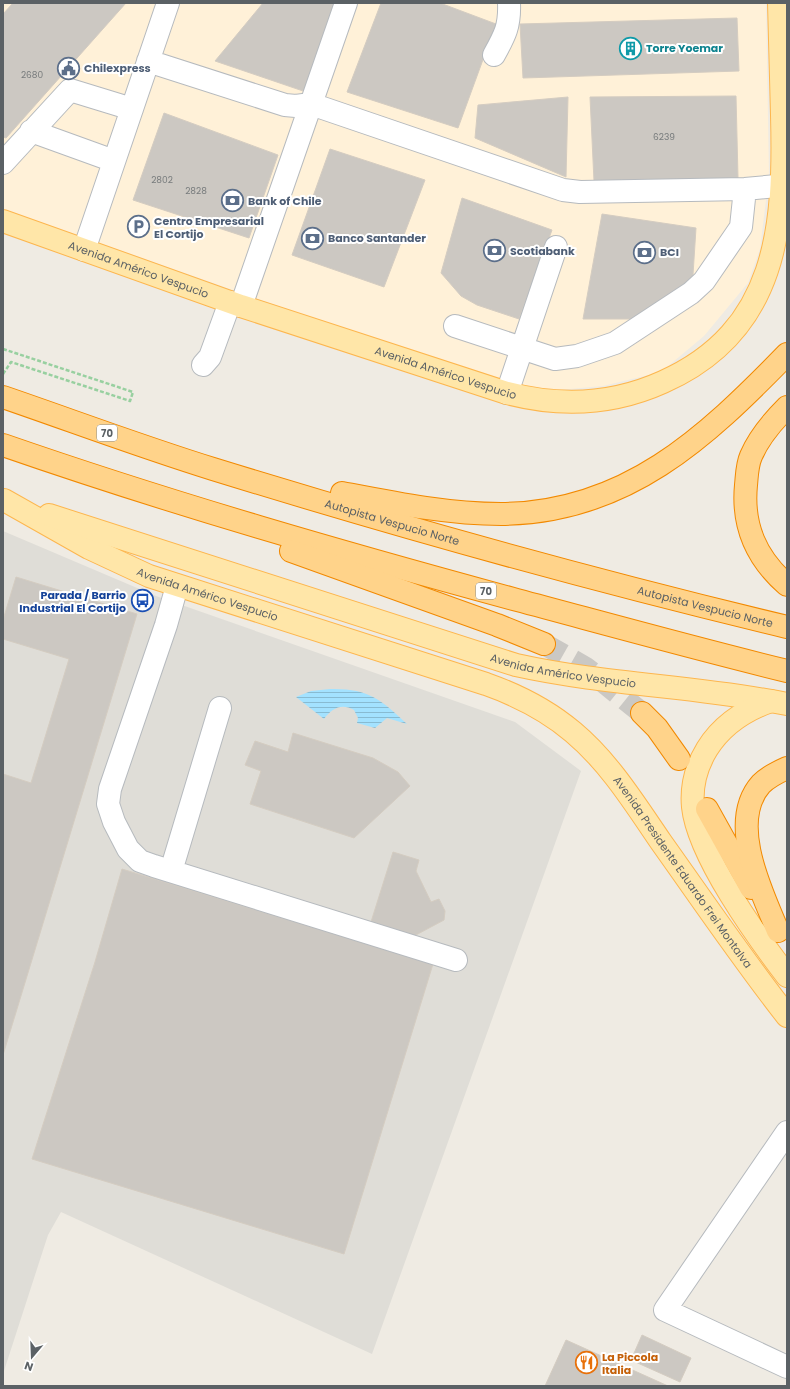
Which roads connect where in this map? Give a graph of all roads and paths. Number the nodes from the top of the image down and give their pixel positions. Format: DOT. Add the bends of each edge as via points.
graph roads {
  1 [pos="168,3"];
  2 [pos="346,3"];
  3 [pos="509,3"];
  4 [pos="779,3"];
  5 [pos="494,54"];
  6 [pos="148,60"];
  7 [pos="311,104"];
  8 [pos="132,109"];
  9 [pos="31,131"];
  10 [pos="114,161"];
  11 [pos="3,163"];
  12 [pos="785,186"];
  13 [pos="746,188"];
  14 [pos="3,221"];
  15 [pos="556,247"];
  16 [pos="84,250"];
  17 [pos="235,304"];
  18 [pos="455,326"];
  19 [pos="3,349"];
  20 [pos="521,349"];
  21 [pos="787,354"];
  22 [pos="203,365"];
  23 [pos="3,374"];
  24 [pos="506,393"];
  25 [pos="3,397"];
  26 [pos="787,406"];
  27 [pos="3,446"];
  28 [pos="211,468"];
  29 [pos="3,501"];
  30 [pos="187,506"];
  31 [pos="787,585"];
  32 [pos="177,586"];
  33 [pos="787,627"];
  34 [pos="544,644"];
  35 [pos="787,671"];
  36 [pos="779,703"];
  37 [pos="220,708"];
  38 [pos="642,713"];
  39 [pos="574,732"];
  40 [pos="680,759"];
  41 [pos="787,768"];
  42 [pos="707,809"];
  43 [pos="171,871"];
  44 [pos="782,938"];
  45 [pos="456,960"];
  46 [pos="787,976"];
  47 [pos="787,1016"];
  48 [pos="787,1132"];
  49 [pos="787,1367"];
  1 -- 6 [label="lane"];
  2 -- 7 [label="lane"];
  3 -- 5 [label="lane" via="510,20 506,34"];
  4 -- 12 [label="main road"];
  6 -- 7 [label="lane" via="285,105"];
  6 -- 8 [label="lane"];
  7 -- 13 [label="lane" via="563,190 580,192"];
  7 -- 17 [label="lane"];
  8 -- 9 [label="lane" via="70,90"];
  8 -- 10 [label="lane"];
  9 -- 10 [label="lane"];
  9 -- 11 [label="lane"];
  10 -- 16 [label="lane"];
  12 -- 13 [label="lane"];
  12 -- 24 [label="main road, Avenida Américo Vespucio" via="775,244 763,282 734,329 700,361 654,386 599,402 539,401"];
  13 -- 20 [label="lane" via="741,227 704,281 691,293 615,343 595,350 555,360"];
  14 -- 16 [label="main road, Avenida Américo Vespucio"];
  15 -- 20 [label="lane"];
  16 -- 17 [label="main road, Avenida Américo Vespucio"];
  17 -- 22 [label="lane" via="210,357"];
  17 -- 24 [label="main road, Avenida Américo Vespucio"];
  18 -- 20 [label="lane"];
  19 -- 23 [label="path" via="133,392 130,401 11,362"];
  20 -- 24 [label="lane"];
  21 -- 28 [label="highway" via="731,409 665,463 615,490 568,506 520,513 461,512 375,500"];
  25 -- 28 [label="highway, Autopista Vespucio Norte / 70"];
  26 -- 31 [label="highway" via="761,437 750,458 745,504 748,527 757,550 770,569"];
  27 -- 30 [label="highway, 70"];
  28 -- 33 [label="highway, Autopista Vespucio Norte / 70" via="534,561"];
  29 -- 32 [label="main road, Avenida Américo Vespucio" via="121,564"];
  29 -- 36 [label="main road, Avenida Américo Vespucio" via="516,665 587,678"];
  30 -- 34 [label="highway" via="294,552"];
  30 -- 35 [label="highway, 70" via="424,575"];
  32 -- 39 [label="main road, Avenida Américo Vespucio" via="504,691 550,714"];
  32 -- 43 [label="lane" via="110,789 108,804 114,822 132,853 140,861"];
  36 -- 46 [label="main road" via="748,711 722,731 711,744 695,777 692,806 708,855"];
  37 -- 43 [label="lane"];
  38 -- 40 [label="highway" via="657,728"];
  39 -- 47 [label="main road, Avenida Presidente Eduardo Frei Montalva" via="622,787"];
  41 -- 44 [label="highway" via="762,784 756,792 750,809 748,829 748,844 754,869"];
  42 -- 44 [label="highway"];
  43 -- 45 [label="lane"];
  48 -- 49 [label="lane" via="665,1310"];
}
